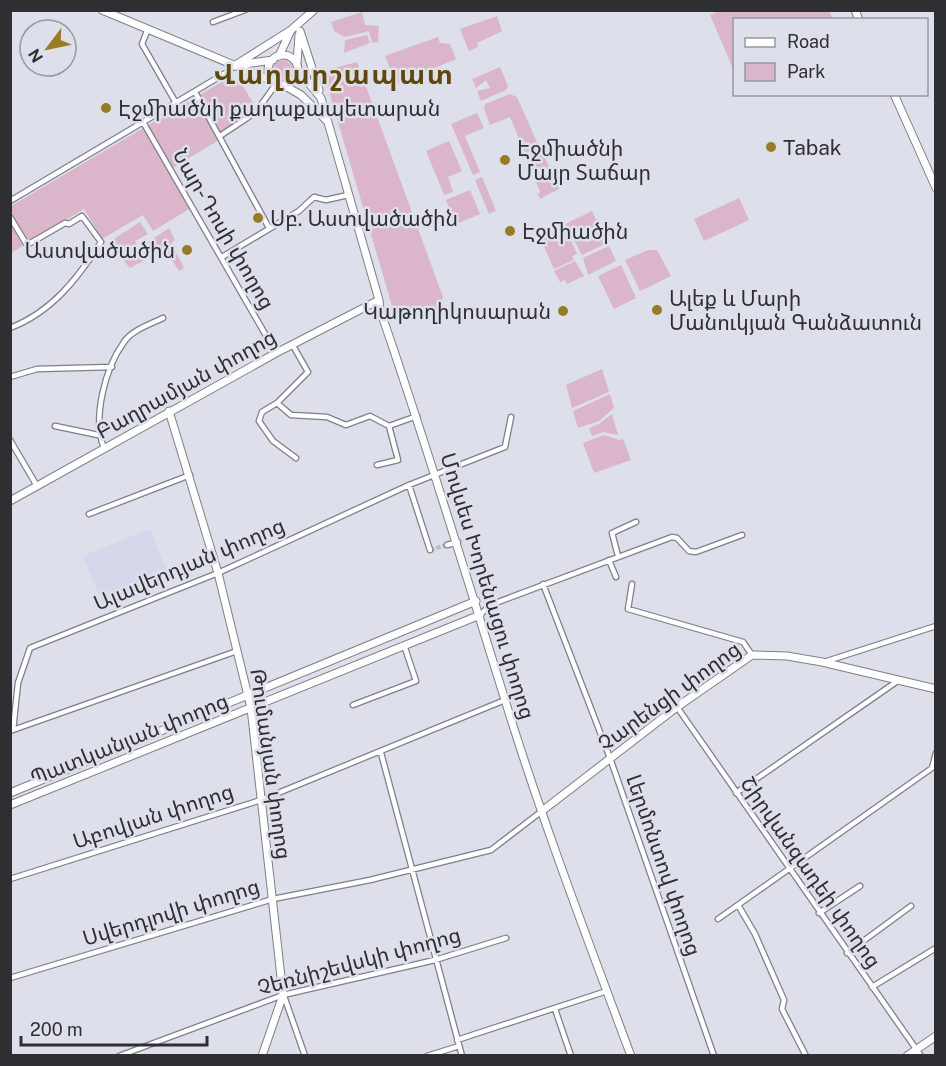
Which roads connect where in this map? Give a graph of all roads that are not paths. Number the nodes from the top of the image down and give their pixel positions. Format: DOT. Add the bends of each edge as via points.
graph roads {
  1 [pos="102,10"];
  2 [pos="245,10"];
  3 [pos="314,10"];
  4 [pos="302,21"];
  5 [pos="213,22"];
  6 [pos="291,30"];
  7 [pos="147,31"];
  8 [pos="300,31"];
  9 [pos="276,58"];
  10 [pos="234,66"];
  11 [pos="298,67"];
  12 [pos="274,82"];
  13 [pos="285,86"];
  14 [pos="195,92"];
  15 [pos="895,96"];
  16 [pos="321,99"];
  17 [pos="176,103"];
  18 [pos="143,122"];
  19 [pos="328,122"];
  20 [pos="220,136"];
  21 [pos="936,188"];
  22 [pos="348,195"];
  23 [pos="10,201"];
  24 [pos="10,217"];
  25 [pos="268,228"];
  26 [pos="222,257"];
  27 [pos="379,300"];
  28 [pos="163,318"];
  29 [pos="10,328"];
  30 [pos="292,344"];
  31 [pos="276,353"];
  32 [pos="112,367"];
  33 [pos="10,377"];
  34 [pos="277,403"];
  35 [pos="169,411"];
  36 [pos="417,416"];
  37 [pos="511,417"];
  38 [pos="55,426"];
  39 [pos="389,426"];
  40 [pos="98,435"];
  41 [pos="10,440"];
  42 [pos="104,448"];
  43 [pos="296,458"];
  44 [pos="377,465"];
  45 [pos="436,474"];
  46 [pos="190,476"];
  47 [pos="409,485"];
  48 [pos="37,486"];
  49 [pos="10,501"];
  50 [pos="89,514"];
  51 [pos="636,522"];
  52 [pos="742,535"];
  53 [pos="458,542"];
  54 [pos="447,545"];
  55 [pos="430,550"];
  56 [pos="618,556"];
  57 [pos="609,560"];
  58 [pos="218,573"];
  59 [pos="616,577"];
  60 [pos="543,584"];
  61 [pos="632,584"];
  62 [pos="476,601"];
  63 [pos="490,605"];
  64 [pos="480,615"];
  65 [pos="936,626"];
  66 [pos="404,645"];
  67 [pos="238,651"];
  68 [pos="752,655"];
  69 [pos="822,662"];
  70 [pos="901,679"];
  71 [pos="936,689"];
  72 [pos="248,696"];
  73 [pos="505,700"];
  74 [pos="353,705"];
  75 [pos="677,706"];
  76 [pos="250,708"];
  77 [pos="12,730"];
  78 [pos="381,753"];
  79 [pos="935,755"];
  80 [pos="610,758"];
  81 [pos="10,793"];
  82 [pos="736,793"];
  83 [pos="261,800"];
  84 [pos="10,805"];
  85 [pos="542,811"];
  86 [pos="412,869"];
  87 [pos="788,869"];
  88 [pos="10,879"];
  89 [pos="860,886"];
  90 [pos="273,899"];
  91 [pos="738,905"];
  92 [pos="911,906"];
  93 [pos="819,913"];
  94 [pos="718,919"];
  95 [pos="506,938"];
  96 [pos="936,948"];
  97 [pos="847,953"];
  98 [pos="435,960"];
  99 [pos="10,978"];
  100 [pos="872,987"];
  101 [pos="607,991"];
  102 [pos="283,994"];
  103 [pos="555,1009"];
  104 [pos="936,1036"];
  105 [pos="457,1040"];
  106 [pos="459,1046"];
  107 [pos="918,1052"];
  108 [pos="119,1056"];
  109 [pos="262,1056"];
  110 [pos="305,1056"];
  111 [pos="427,1056"];
  112 [pos="462,1056"];
  113 [pos="570,1056"];
  114 [pos="631,1056"];
  115 [pos="714,1056"];
  116 [pos="806,1056"];
  117 [pos="907,1056"];
  1 -- 7 [label="main road"];
  2 -- 5 [label="street"];
  3 -- 4 [label="main road"];
  4 -- 6 [label="main road"];
  4 -- 8 [label="main road"];
  6 -- 9 [label="main road"];
  6 -- 10 [label="main road"];
  7 -- 10 [label="main road"];
  7 -- 17 [label="street" via="142,44"];
  8 -- 11 [label="main road"];
  8 -- 16 [label="main road"];
  9 -- 10 [label="main road"];
  9 -- 11 [label="main road" via="289,56"];
  9 -- 12 [label="main road" via="268,68"];
  10 -- 12 [label="main road"];
  10 -- 14 [label="street"];
  11 -- 13 [label="main road" via="293,82"];
  11 -- 16 [label="main road, Մովսես Խորենացու փողոց"];
  12 -- 13 [label="main road"];
  12 -- 20 [label="street" via="256,112"];
  13 -- 19 [label="main road, Մովսես Խորենացու փողոց" via="301,95"];
  14 -- 17 [label="street"];
  14 -- 20 [label="street"];
  15 -- 21 [label="main road"];
  16 -- 19 [label="main road, Մովսես Խորենացու փողոց"];
  17 -- 18 [label="street"];
  18 -- 23 [label="street"];
  18 -- 26 [label="street, Նար-Դոսի փողոց"];
  19 -- 22 [label="main road, Մովսես Խորենացու փողոց"];
  20 -- 25 [label="street"];
  22 -- 25 [label="street" via="326,200 314,197 299,211"];
  22 -- 27 [label="main road, Մովսես Խորենացու փողոց"];
  24 -- 29 [label="street" via="27,245 65,223 85,217 101,242 58,299 41,313"];
  25 -- 26 [label="street"];
  26 -- 31 [label="street, Նար-Դոսի փողոց"];
  27 -- 30 [label="main road, Բաղրամյան փողոց"];
  27 -- 36 [label="main road, Մովսես Խորենացու փողոց"];
  28 -- 32 [label="street" via="131,334"];
  30 -- 31 [label="main road, Բաղրամյան փողոց"];
  30 -- 34 [label="street" via="308,372"];
  31 -- 35 [label="main road, Բաղրամյան փողոց"];
  32 -- 33 [label="street" via="38,369"];
  32 -- 40 [label="street" via="102,393"];
  34 -- 39 [label="street" via="291,415 327,417 346,425 370,416"];
  34 -- 43 [label="street" via="262,412 259,421 273,441"];
  35 -- 42 [label="main road, Բաղրամյան փողոց"];
  35 -- 46 [label="main road, Թումանյան փողոց"];
  36 -- 39 [label="street"];
  36 -- 45 [label="main road, Մովսես Խորենացու փողոց"];
  37 -- 45 [label="street, Ալավերդյան փողոց" via="505,447"];
  38 -- 40 [label="street"];
  39 -- 44 [label="street" via="398,460"];
  40 -- 42 [label="street"];
  41 -- 48 [label="street"];
  42 -- 48 [label="main road, Բաղրամյան փողոց"];
  45 -- 47 [label="street, Ալավերդյան փողոց"];
  45 -- 53 [label="main road, Մովսես Խորենացու փողոց"];
  46 -- 50 [label="street"];
  46 -- 58 [label="main road, Թումանյան փողոց"];
  47 -- 55 [label="street"];
  47 -- 58 [label="street, Ալավերդյան փողոց"];
  48 -- 49 [label="main road, Բաղրամյան փողոց"];
  51 -- 56 [label="street" via="612,533"];
  52 -- 56 [label="street, Պատկանյան փողոց" via="696,552 672,537"];
  53 -- 54 [label="street"];
  53 -- 62 [label="main road, Մովսես Խորենացու փողոց"];
  56 -- 57 [label="street, Պատկանյան փողոց"];
  57 -- 59 [label="street"];
  57 -- 60 [label="street, Պատկանյան փողոց"];
  58 -- 67 [label="main road, Թումանյան փողոց"];
  58 -- 77 [label="street, Ալավերդյան փողոց" via="30,648 18,683"];
  60 -- 63 [label="street, Պատկանյան փողոց"];
  60 -- 80 [label="street, Լերմոնտով փողոց"];
  61 -- 68 [label="street" via="628,609 743,642"];
  62 -- 63 [label="street"];
  62 -- 64 [label="main road, Մովսես Խորենացու փողոց"];
  62 -- 72 [label="main road, Պատկանյան փողոց"];
  63 -- 64 [label="street, Պատկանյան փողոց"];
  64 -- 66 [label="main road, Պատկանյան փողոց"];
  64 -- 73 [label="main road, Մովսես Խորենացու փողոց"];
  65 -- 69 [label="street"];
  66 -- 74 [label="street" via="416,681"];
  66 -- 76 [label="main road, Պատկանյան փողոց"];
  67 -- 72 [label="main road, Թումանյան փողոց"];
  67 -- 77 [label="street, Ալավերդյան փողոց"];
  68 -- 69 [label="main road, Չարենցի փողոց"];
  68 -- 75 [label="main road, Չարենցի փողոց"];
  69 -- 70 [label="main road, Չարենցի փողոց"];
  70 -- 71 [label="main road, Չարենցի փողոց"];
  70 -- 82 [label="street"];
  72 -- 76 [label="main road, Թումանյան փողոց"];
  72 -- 81 [label="main road, Պատկանյան փողոց"];
  73 -- 78 [label="street, Աբովյան փողոց"];
  73 -- 85 [label="main road, Մովսես Խորենացու փողոց"];
  75 -- 80 [label="main road, Չարենցի փողոց"];
  75 -- 82 [label="street, Շիրվանզադեի փողոց"];
  76 -- 83 [label="main road, Թումանյան փողոց"];
  76 -- 84 [label="main road, Պատկանյան փողոց"];
  78 -- 83 [label="street, Աբովյան փողոց"];
  78 -- 86 [label="street"];
  79 -- 87 [label="street" via="932,768"];
  80 -- 85 [label="main road, Չարենցի փողոց"];
  80 -- 115 [label="street, Լերմոնտով փողոց"];
  82 -- 87 [label="street, Շիրվանզադեի փողոց"];
  83 -- 88 [label="street, Աբովյան փողոց"];
  83 -- 90 [label="main road, Թումանյան փողոց"];
  85 -- 86 [label="street, Սվերդլովի փողոց" via="491,850"];
  85 -- 101 [label="main road, Մովսես Խորենացու փողոց"];
  86 -- 90 [label="street, Սվերդլովի փողոց"];
  86 -- 98 [label="street"];
  87 -- 91 [label="street"];
  87 -- 93 [label="street, Շիրվանզադեի փողոց"];
  89 -- 93 [label="street"];
  90 -- 99 [label="street, Սվերդլովի փողոց"];
  90 -- 102 [label="main road, Թումանյան փողոց"];
  91 -- 94 [label="street"];
  91 -- 116 [label="street" via="756,934 784,1000 782,1009"];
  92 -- 97 [label="street"];
  93 -- 97 [label="street, Շիրվանզադեի փողոց"];
  95 -- 98 [label="street, Չեռնիշեվսկի փողոց"];
  96 -- 100 [label="street"];
  97 -- 100 [label="street, Շիրվանզադեի փողոց"];
  98 -- 102 [label="street, Չեռնիշեվսկի փողոց"];
  98 -- 105 [label="street"];
  100 -- 107 [label="street, Շիրվանզադեի փողոց"];
  101 -- 103 [label="street"];
  101 -- 114 [label="main road, Մովսես Խորենացու փողոց"];
  102 -- 108 [label="street, Չեռնիշեվսկի փողոց"];
  102 -- 109 [label="main road, Թումանյան փողոց"];
  102 -- 110 [label="street"];
  103 -- 105 [label="street"];
  103 -- 113 [label="street"];
  104 -- 107 [label="main road"];
  105 -- 106 [label="street"];
  106 -- 111 [label="street"];
  106 -- 112 [label="street"];
  107 -- 117 [label="main road"];
}
